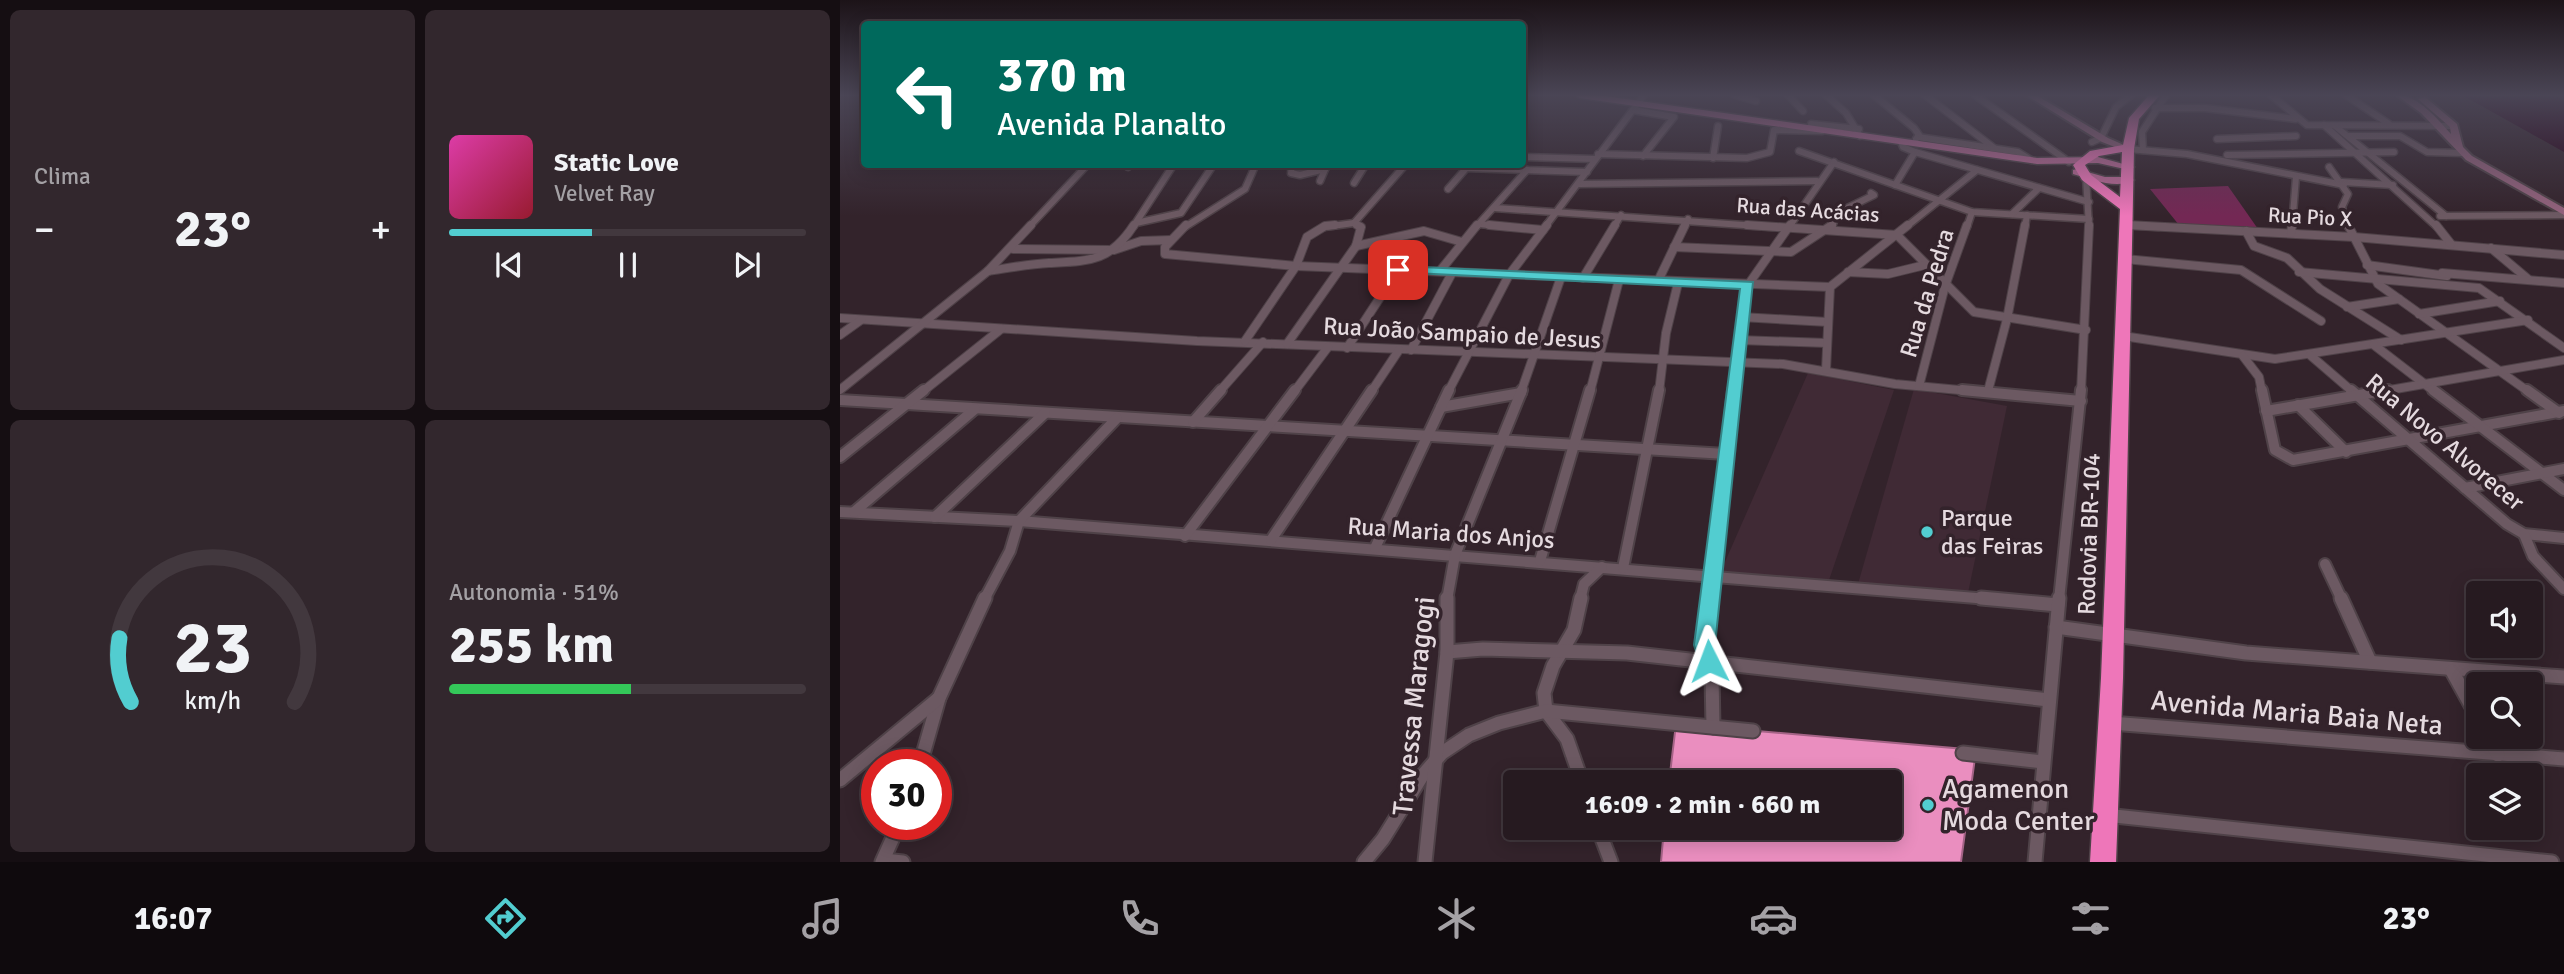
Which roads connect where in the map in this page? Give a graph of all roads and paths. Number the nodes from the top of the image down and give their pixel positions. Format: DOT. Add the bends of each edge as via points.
graph roads {
  1 [pos="1613,135"];
  2 [pos="1660,135"];
  3 [pos="1717,135"];
  4 [pos="1772,135"];
  5 [pos="1870,135"];
  6 [pos="1977,135"];
  7 [pos="2037,135"];
  8 [pos="2088,135"];
  9 [pos="2089,135"];
  10 [pos="2099,135"];
  11 [pos="2131,135"];
  12 [pos="2142,135"];
  13 [pos="2336,135"];
  14 [pos="2447,135"];
  15 [pos="2456,135"];
  16 [pos="2296,136"];
  17 [pos="2350,136"];
  18 [pos="2368,136"];
  19 [pos="1918,137"];
  20 [pos="2258,137"];
  21 [pos="2217,139"];
  22 [pos="2096,140"];
  23 [pos="1901,142"];
  24 [pos="1995,149"];
  25 [pos="2128,149"];
  26 [pos="2143,150"];
  27 [pos="2461,150"];
  28 [pos="1799,151"];
  29 [pos="2105,151"];
  30 [pos="1914,152"];
  31 [pos="2355,152"];
  32 [pos="2370,153"];
  33 [pos="2227,155"];
  34 [pos="2278,155"];
  35 [pos="1597,156"];
  36 [pos="1643,156"];
  37 [pos="1526,157"];
  38 [pos="1713,158"];
  39 [pos="2034,160"];
  40 [pos="2076,161"];
  41 [pos="1834,162"];
  42 [pos="2329,167"];
  43 [pos="1084,168"];
  44 [pos="1171,168"];
  45 [pos="1212,168"];
  46 [pos="1254,168"];
  47 [pos="1292,168"];
  48 [pos="1322,168"];
  49 [pos="1326,168"];
  50 [pos="1363,168"];
  51 [pos="1402,168"];
  52 [pos="1466,168"];
  53 [pos="1498,168"];
  54 [pos="1527,170"];
  55 [pos="1978,170"];
  56 [pos="1587,172"];
  57 [pos="2128,173"];
  58 [pos="2085,176"];
  59 [pos="2297,177"];
  60 [pos="1320,181"];
  61 [pos="1817,181"];
  62 [pos="1354,183"];
  63 [pos="1579,184"];
  64 [pos="1895,184"];
  65 [pos="2343,184"];
  66 [pos="2393,185"];
  67 [pos="1448,188"];
  68 [pos="2039,188"];
  69 [pos="1871,193"];
  70 [pos="1937,202"];
  71 [pos="2089,202"];
  72 [pos="1495,208"];
  73 [pos="2127,208"];
  74 [pos="1558,211"];
  75 [pos="2564,211"];
  76 [pos="1972,212"];
  77 [pos="2012,214"];
  78 [pos="1622,215"];
  79 [pos="2027,215"];
  80 [pos="2429,216"];
  81 [pos="2446,216"];
  82 [pos="1688,219"];
  83 [pos="2089,219"];
  84 [pos="1354,223"];
  85 [pos="1479,224"];
  86 [pos="2127,225"];
  87 [pos="1133,226"];
  88 [pos="1791,226"];
  89 [pos="1831,228"];
  90 [pos="1543,230"];
  91 [pos="2246,231"];
  92 [pos="2291,233"];
  93 [pos="1897,235"];
  94 [pos="2354,237"];
  95 [pos="1171,240"];
  96 [pos="1141,241"];
  97 [pos="1462,242"];
  98 [pos="2451,244"];
  99 [pos="1356,246"];
  100 [pos="1674,247"];
  101 [pos="2491,248"];
  102 [pos="1013,249"];
  103 [pos="1114,250"];
  104 [pos="1771,253"];
  105 [pos="2564,255"];
  106 [pos="2125,260"];
  107 [pos="1925,265"];
  108 [pos="2367,265"];
  109 [pos="1296,266"];
  110 [pos="1341,267"];
  111 [pos="1398,270"];
  112 [pos="988,271"];
  113 [pos="1440,271"];
  114 [pos="1848,272"];
  115 [pos="2299,272"];
  116 [pos="1452,273"];
  117 [pos="2442,273"];
  118 [pos="1509,275"];
  119 [pos="1561,277"];
  120 [pos="1583,278"];
  121 [pos="2373,278"];
  122 [pos="1619,280"];
  123 [pos="2528,280"];
  124 [pos="1658,281"];
  125 [pos="1678,283"];
  126 [pos="2564,283"];
  127 [pos="2454,284"];
  128 [pos="1748,285"];
  129 [pos="1945,286"];
  130 [pos="1830,287"];
  131 [pos="2399,299"];
  132 [pos="2500,301"];
  133 [pos="2347,307"];
  134 [pos="2419,314"];
  135 [pos="1741,317"];
  136 [pos="840,318"];
  137 [pos="2007,318"];
  138 [pos="861,320"];
  139 [pos="2528,320"];
  140 [pos="2321,321"];
  141 [pos="1828,322"];
  142 [pos="922,324"];
  143 [pos="1001,329"];
  144 [pos="2085,330"];
  145 [pos="2446,333"];
  146 [pos="840,335"];
  147 [pos="2123,336"];
  148 [pos="1739,340"];
  149 [pos="2400,340"];
  150 [pos="1245,341"];
  151 [pos="1263,342"];
  152 [pos="1827,343"];
  153 [pos="1287,344"];
  154 [pos="2374,345"];
  155 [pos="1328,347"];
  156 [pos="1347,348"];
  157 [pos="2564,348"];
  158 [pos="1399,350"];
  159 [pos="1411,350"];
  160 [pos="1470,352"];
  161 [pos="2310,355"];
  162 [pos="1536,356"];
  163 [pos="2243,356"];
  164 [pos="1599,359"];
  165 [pos="2564,360"];
  166 [pos="1665,361"];
  167 [pos="1735,362"];
  168 [pos="1826,370"];
  169 [pos="2500,371"];
  170 [pos="2425,384"];
  171 [pos="1919,386"];
  172 [pos="840,390"];
  173 [pos="1989,391"];
  174 [pos="1521,393"];
  175 [pos="2356,395"];
  176 [pos="840,400"];
  177 [pos="2081,401"];
  178 [pos="907,404"];
  179 [pos="2298,405"];
  180 [pos="1441,407"];
  181 [pos="975,409"];
  182 [pos="2266,411"];
  183 [pos="1045,413"];
  184 [pos="2562,413"];
  185 [pos="1117,418"];
  186 [pos="1193,422"];
  187 [pos="1269,425"];
  188 [pos="2479,426"];
  189 [pos="1342,430"];
  190 [pos="1426,435"];
  191 [pos="2410,439"];
  192 [pos="1502,440"];
  193 [pos="1576,444"];
  194 [pos="1648,449"];
  195 [pos="2346,452"];
  196 [pos="1726,454"];
  197 [pos="840,457"];
  198 [pos="2564,469"];
  199 [pos="2541,474"];
  200 [pos="2465,488"];
  201 [pos="2564,490"];
  202 [pos="840,512"];
  203 [pos="854,512"];
  204 [pos="934,517"];
  205 [pos="1018,521"];
  206 [pos="2524,534"];
  207 [pos="1185,536"];
  208 [pos="2564,538"];
  209 [pos="1271,540"];
  210 [pos="1375,548"];
  211 [pos="1455,555"];
  212 [pos="1540,561"];
  213 [pos="2325,564"];
  214 [pos="1602,566"];
  215 [pos="1623,568"];
  216 [pos="1712,576"];
  217 [pos="2564,589"];
  218 [pos="2058,605"];
  219 [pos="2056,627"];
  220 [pos="2113,638"];
  221 [pos="1564,651"];
  222 [pos="1447,652"];
  223 [pos="1709,661"];
  224 [pos="2370,662"];
  225 [pos="2452,671"];
  226 [pos="2564,677"];
  227 [pos="2466,696"];
  228 [pos="939,698"];
  229 [pos="2049,700"];
  230 [pos="1546,712"];
  231 [pos="2110,723"];
  232 [pos="1713,727"];
  233 [pos="1768,733"];
  234 [pos="925,749"];
  235 [pos="2495,749"];
  236 [pos="1947,752"];
  237 [pos="2498,755"];
  238 [pos="2564,759"];
  239 [pos="1434,761"];
  240 [pos="2043,762"];
  241 [pos="1577,770"];
  242 [pos="840,780"];
  243 [pos="2105,814"];
  244 [pos="892,840"];
  245 [pos="1603,840"];
  246 [pos="2430,855"];
  247 [pos="883,861"];
  248 [pos="903,862"];
  249 [pos="1364,862"];
  250 [pos="1424,862"];
  251 [pos="1611,862"];
  252 [pos="2035,862"];
  253 [pos="2103,862"];
  254 [pos="2552,862"];
  1 -- 35 [label="street"];
  2 -- 36 [label="street"];
  3 -- 38 [label="street"];
  4 -- 38 [label="street" via="1772,150 1765,154"];
  5 -- 23 [label="main road"];
  6 -- 24 [label="street"];
  7 -- 40 [label="street"];
  8 -- 22 [label="street"];
  9 -- 22 [label="street"];
  10 -- 22 [label="street"];
  11 -- 25 [label="highway, Rodovia BR-104"];
  12 -- 26 [label="street"];
  13 -- 31 [label="street"];
  14 -- 27 [label="street"];
  15 -- 27 [label="street"];
  16 -- 20 [label="street"];
  17 -- 18 [label="street"];
  17 -- 32 [label="street"];
  18 -- 27 [label="street" via="2403,137 2427,152"];
  18 -- 32 [label="street" via="2394,152"];
  19 -- 23 [label="street"];
  19 -- 24 [label="street"];
  20 -- 21 [label="street"];
  20 -- 34 [label="street"];
  22 -- 25 [label="street"];
  22 -- 29 [label="street"];
  23 -- 30 [label="street"];
  23 -- 39 [label="main road"];
  24 -- 39 [label="street"];
  25 -- 26 [label="street"];
  25 -- 29 [label="highway"];
  25 -- 57 [label="highway, Rodovia BR-104"];
  26 -- 59 [label="street" via="2187,154"];
  27 -- 75 [label="street"];
  28 -- 41 [label="street"];
  29 -- 40 [label="highway"];
  30 -- 55 [label="street"];
  30 -- 64 [label="street"];
  31 -- 32 [label="street"];
  31 -- 34 [label="street"];
  31 -- 66 [label="street"];
  32 -- 81 [label="street"];
  33 -- 34 [label="street"];
  35 -- 36 [label="street"];
  35 -- 37 [label="street"];
  35 -- 56 [label="street"];
  36 -- 38 [label="street"];
  39 -- 40 [label="main road"];
  39 -- 58 [label="main road"];
  40 -- 57 [label="main road" via="2108,161"];
  40 -- 58 [label="highway"];
  41 -- 61 [label="street"];
  41 -- 64 [label="street"];
  42 -- 65 [label="street"];
  43 -- 102 [label="street"];
  44 -- 87 [label="street"];
  45 -- 87 [label="street" via="1181,213"];
  46 -- 95 [label="street" via="1245,189 1189,222"];
  47 -- 48 [label="street" via="1296,175"];
  49 -- 60 [label="street"];
  50 -- 62 [label="street"];
  51 -- 84 [label="street"];
  52 -- 67 [label="street"];
  53 -- 54 [label="street"];
  54 -- 56 [label="street"];
  54 -- 72 [label="street"];
  55 -- 68 [label="street"];
  55 -- 70 [label="street"];
  56 -- 63 [label="street"];
  57 -- 58 [label="main road" via="2105,180"];
  57 -- 73 [label="highway, Rodovia BR-104"];
  58 -- 71 [label="street"];
  58 -- 73 [label="highway"];
  59 -- 65 [label="street"];
  59 -- 92 [label="street"];
  61 -- 63 [label="street"];
  61 -- 88 [label="street"];
  63 -- 74 [label="street"];
  64 -- 70 [label="street"];
  65 -- 66 [label="street"];
  65 -- 94 [label="street" via="2348,199 2342,211"];
  66 -- 80 [label="street"];
  68 -- 71 [label="street"];
  68 -- 77 [label="street"];
  69 -- 89 [label="street" via="1874,195 1837,213"];
  70 -- 76 [label="street"];
  70 -- 93 [label="street"];
  71 -- 83 [label="street"];
  72 -- 74 [label="street, Rua das Acácias"];
  72 -- 85 [label="street"];
  73 -- 86 [label="highway, Rodovia BR-104"];
  74 -- 78 [label="street, Rua das Acácias"];
  74 -- 90 [label="street"];
  75 -- 81 [label="street"];
  76 -- 77 [label="street"];
  76 -- 129 [label="street, Rua da Pedra"];
  77 -- 79 [label="street"];
  78 -- 82 [label="street, Rua das Acácias"];
  78 -- 120 [label="street"];
  79 -- 83 [label="street"];
  79 -- 137 [label="street"];
  80 -- 81 [label="street"];
  80 -- 98 [label="street"];
  82 -- 88 [label="street, Rua das Acácias"];
  82 -- 100 [label="street"];
  83 -- 144 [label="street"];
  84 -- 99 [label="street" via="1361,227"];
  84 -- 109 [label="street" via="1325,226 1310,234"];
  85 -- 90 [label="street"];
  85 -- 97 [label="street"];
  86 -- 91 [label="street, Rua Pio X"];
  86 -- 106 [label="highway, Rodovia BR-104"];
  87 -- 96 [label="street"];
  87 -- 103 [label="street"];
  88 -- 89 [label="street, Rua das Acácias"];
  88 -- 104 [label="street"];
  89 -- 93 [label="street, Rua das Acácias"];
  89 -- 104 [label="street" via="1791,252"];
  90 -- 118 [label="street"];
  91 -- 92 [label="street, Rua Pio X"];
  91 -- 115 [label="street" via="2253,246 2281,255"];
  92 -- 94 [label="street, Rua Pio X"];
  93 -- 107 [label="street, Rua das Acácias"];
  93 -- 114 [label="street"];
  94 -- 98 [label="street, Rua Pio X"];
  94 -- 108 [label="street"];
  95 -- 96 [label="street"];
  95 -- 109 [label="street" via="1166,254"];
  96 -- 103 [label="street"];
  97 -- 99 [label="street" via="1424,231"];
  97 -- 113 [label="street"];
  98 -- 101 [label="street, Rua Pio X"];
  99 -- 110 [label="street"];
  100 -- 104 [label="street"];
  100 -- 124 [label="street"];
  101 -- 105 [label="street, Rua Pio X"];
  101 -- 123 [label="street"];
  102 -- 103 [label="street"];
  102 -- 112 [label="street"];
  103 -- 112 [label="street" via="1089,262"];
  104 -- 128 [label="street"];
  106 -- 140 [label="street" via="2241,270"];
  106 -- 147 [label="highway, Rodovia BR-104"];
  107 -- 114 [label="street" via="1888,274"];
  107 -- 129 [label="street, Rua das Acácias"];
  108 -- 117 [label="street"];
  108 -- 121 [label="street"];
  109 -- 110 [label="street"];
  109 -- 150 [label="street"];
  110 -- 111 [label="street"];
  110 -- 153 [label="street"];
  111 -- 113 [label="street"];
  111 -- 156 [label="street"];
  112 -- 142 [label="street"];
  113 -- 116 [label="street"];
  114 -- 130 [label="street"];
  115 -- 121 [label="street"];
  115 -- 133 [label="street"];
  116 -- 118 [label="street"];
  116 -- 159 [label="street"];
  117 -- 123 [label="street"];
  117 -- 127 [label="street"];
  118 -- 119 [label="street"];
  118 -- 160 [label="street"];
  119 -- 120 [label="street"];
  119 -- 162 [label="street, Travessa Maragogi"];
  120 -- 122 [label="street"];
  121 -- 127 [label="street"];
  121 -- 131 [label="street"];
  122 -- 124 [label="street"];
  122 -- 164 [label="street"];
  123 -- 126 [label="street"];
  124 -- 125 [label="street"];
  125 -- 128 [label="street"];
  125 -- 166 [label="street" via="1666,333"];
  127 -- 132 [label="street" via="2484,289"];
  128 -- 130 [label="street"];
  128 -- 135 [label="street"];
  129 -- 137 [label="street, Rua das Acácias" via="1973,312"];
  129 -- 171 [label="street, Rua da Pedra"];
  130 -- 141 [label="street"];
  131 -- 133 [label="street"];
  131 -- 134 [label="street"];
  132 -- 134 [label="street"];
  132 -- 139 [label="street"];
  133 -- 149 [label="street"];
  134 -- 145 [label="street"];
  135 -- 141 [label="street"];
  135 -- 148 [label="street"];
  136 -- 138 [label="street, Rua João Sampaio de Jesus"];
  137 -- 144 [label="street, Rua das Acácias"];
  137 -- 173 [label="street"];
  138 -- 142 [label="street, Rua João Sampaio de Jesus"];
  138 -- 146 [label="street"];
  139 -- 145 [label="street"];
  139 -- 157 [label="street"];
  141 -- 152 [label="street"];
  142 -- 143 [label="street, Rua João Sampaio de Jesus"];
  142 -- 172 [label="street"];
  143 -- 150 [label="street, Rua João Sampaio de Jesus"];
  143 -- 178 [label="street"];
  144 -- 177 [label="street"];
  145 -- 149 [label="street"];
  145 -- 169 [label="street"];
  147 -- 163 [label="street"];
  147 -- 220 [label="highway, Rodovia BR-104"];
  148 -- 152 [label="street"];
  148 -- 167 [label="street"];
  149 -- 154 [label="street"];
  150 -- 151 [label="street, Rua João Sampaio de Jesus"];
  151 -- 153 [label="street, Rua João Sampaio de Jesus"];
  151 -- 186 [label="street"];
  152 -- 168 [label="street"];
  153 -- 155 [label="street, Rua João Sampaio de Jesus"];
  154 -- 161 [label="street"];
  154 -- 170 [label="street"];
  155 -- 156 [label="street, Rua João Sampaio de Jesus"];
  155 -- 187 [label="street"];
  156 -- 158 [label="street, Rua João Sampaio de Jesus"];
  158 -- 159 [label="street, Rua João Sampaio de Jesus"];
  158 -- 189 [label="street"];
  159 -- 160 [label="street, Rua João Sampaio de Jesus"];
  160 -- 162 [label="street, Rua João Sampaio de Jesus"];
  160 -- 180 [label="street"];
  161 -- 163 [label="street"];
  161 -- 175 [label="street, Rua Novo Alvorecer"];
  162 -- 164 [label="street, Rua João Sampaio de Jesus"];
  162 -- 174 [label="street, Travessa Maragogi"];
  163 -- 182 [label="street" via="2259,377"];
  164 -- 166 [label="street, Rua João Sampaio de Jesus"];
  164 -- 193 [label="street"];
  165 -- 169 [label="street"];
  166 -- 167 [label="street, Rua João Sampaio de Jesus"];
  166 -- 194 [label="street"];
  167 -- 168 [label="street, Rua João Sampaio de Jesus"];
  167 -- 196 [label="street"];
  168 -- 171 [label="street, Rua João Sampaio de Jesus"];
  169 -- 170 [label="street"];
  169 -- 184 [label="street"];
  170 -- 175 [label="street"];
  170 -- 188 [label="street"];
  171 -- 173 [label="street, Rua João Sampaio de Jesus"];
  173 -- 177 [label="street, Rua João Sampaio de Jesus"];
  174 -- 180 [label="street"];
  174 -- 192 [label="street, Travessa Maragogi"];
  175 -- 179 [label="street"];
  175 -- 191 [label="street, Rua Novo Alvorecer"];
  176 -- 178 [label="street"];
  177 -- 218 [label="street"];
  178 -- 181 [label="street"];
  178 -- 197 [label="street"];
  179 -- 182 [label="street"];
  179 -- 195 [label="street"];
  180 -- 190 [label="street"];
  181 -- 183 [label="street"];
  181 -- 203 [label="street"];
  182 -- 195 [label="street" via="2275,450 2286,459"];
  183 -- 185 [label="street"];
  183 -- 204 [label="street"];
  184 -- 188 [label="street"];
  185 -- 186 [label="street"];
  185 -- 205 [label="street"];
  186 -- 187 [label="street"];
  187 -- 189 [label="street"];
  187 -- 207 [label="street"];
  188 -- 191 [label="street"];
  188 -- 199 [label="street"];
  189 -- 190 [label="street"];
  189 -- 209 [label="street"];
  190 -- 192 [label="street"];
  190 -- 210 [label="street"];
  191 -- 195 [label="street"];
  191 -- 200 [label="street, Rua Novo Alvorecer"];
  192 -- 193 [label="street"];
  192 -- 211 [label="street, Travessa Maragogi"];
  193 -- 194 [label="street"];
  193 -- 212 [label="street"];
  194 -- 196 [label="street"];
  194 -- 215 [label="street"];
  196 -- 216 [label="street"];
  198 -- 199 [label="street"];
  199 -- 200 [label="street"];
  199 -- 201 [label="street"];
  200 -- 206 [label="street, Rua Novo Alvorecer"];
  202 -- 203 [label="street, Rua Maria dos Anjos"];
  203 -- 204 [label="street, Rua Maria dos Anjos"];
  204 -- 205 [label="street, Rua Maria dos Anjos"];
  205 -- 207 [label="street, Rua Maria dos Anjos"];
  205 -- 228 [label="street" via="1010,551"];
  206 -- 208 [label="street, Rua Novo Alvorecer"];
  206 -- 217 [label="street" via="2538,560"];
  207 -- 209 [label="street, Rua Maria dos Anjos"];
  209 -- 210 [label="street, Rua Maria dos Anjos"];
  210 -- 211 [label="street, Rua Maria dos Anjos"];
  211 -- 212 [label="street, Rua Maria dos Anjos"];
  211 -- 222 [label="street, Travessa Maragogi" via="1446,607"];
  212 -- 214 [label="street, Rua Maria dos Anjos"];
  213 -- 224 [label="street"];
  214 -- 215 [label="street, Rua Maria dos Anjos"];
  214 -- 221 [label="street" via="1584,584 1574,630"];
  215 -- 216 [label="street, Rua Maria dos Anjos"];
  216 -- 218 [label="street, Rua Maria dos Anjos"];
  216 -- 223 [label="street" via="1704,645"];
  218 -- 219 [label="street"];
  219 -- 220 [label="street"];
  219 -- 229 [label="street"];
  220 -- 224 [label="street"];
  220 -- 231 [label="highway, Rodovia BR-104"];
  221 -- 222 [label="street"];
  221 -- 223 [label="street"];
  221 -- 230 [label="street" via="1546,680"];
  222 -- 239 [label="street, Travessa Maragogi"];
  223 -- 229 [label="street"];
  223 -- 232 [label="street"];
  224 -- 225 [label="street"];
  225 -- 226 [label="street"];
  225 -- 227 [label="street"];
  228 -- 234 [label="street"];
  228 -- 242 [label="street"];
  229 -- 240 [label="street"];
  230 -- 232 [label="street"];
  230 -- 239 [label="street" via="1465,736"];
  230 -- 241 [label="street" via="1567,739"];
  231 -- 237 [label="street, Avenida Maria Baia Neta"];
  231 -- 243 [label="highway, Rodovia BR-104"];
  232 -- 233 [label="street"];
  235 -- 237 [label="street"];
  236 -- 240 [label="street"];
  237 -- 238 [label="street, Avenida Maria Baia Neta"];
  239 -- 249 [label="street"];
  239 -- 250 [label="street, Travessa Maragogi"];
  240 -- 252 [label="street"];
  243 -- 246 [label="street"];
  243 -- 253 [label="highway, Rodovia BR-104"];
  244 -- 247 [label="street"];
  245 -- 251 [label="street"];
  246 -- 254 [label="street"];
  247 -- 248 [label="street"];
}
